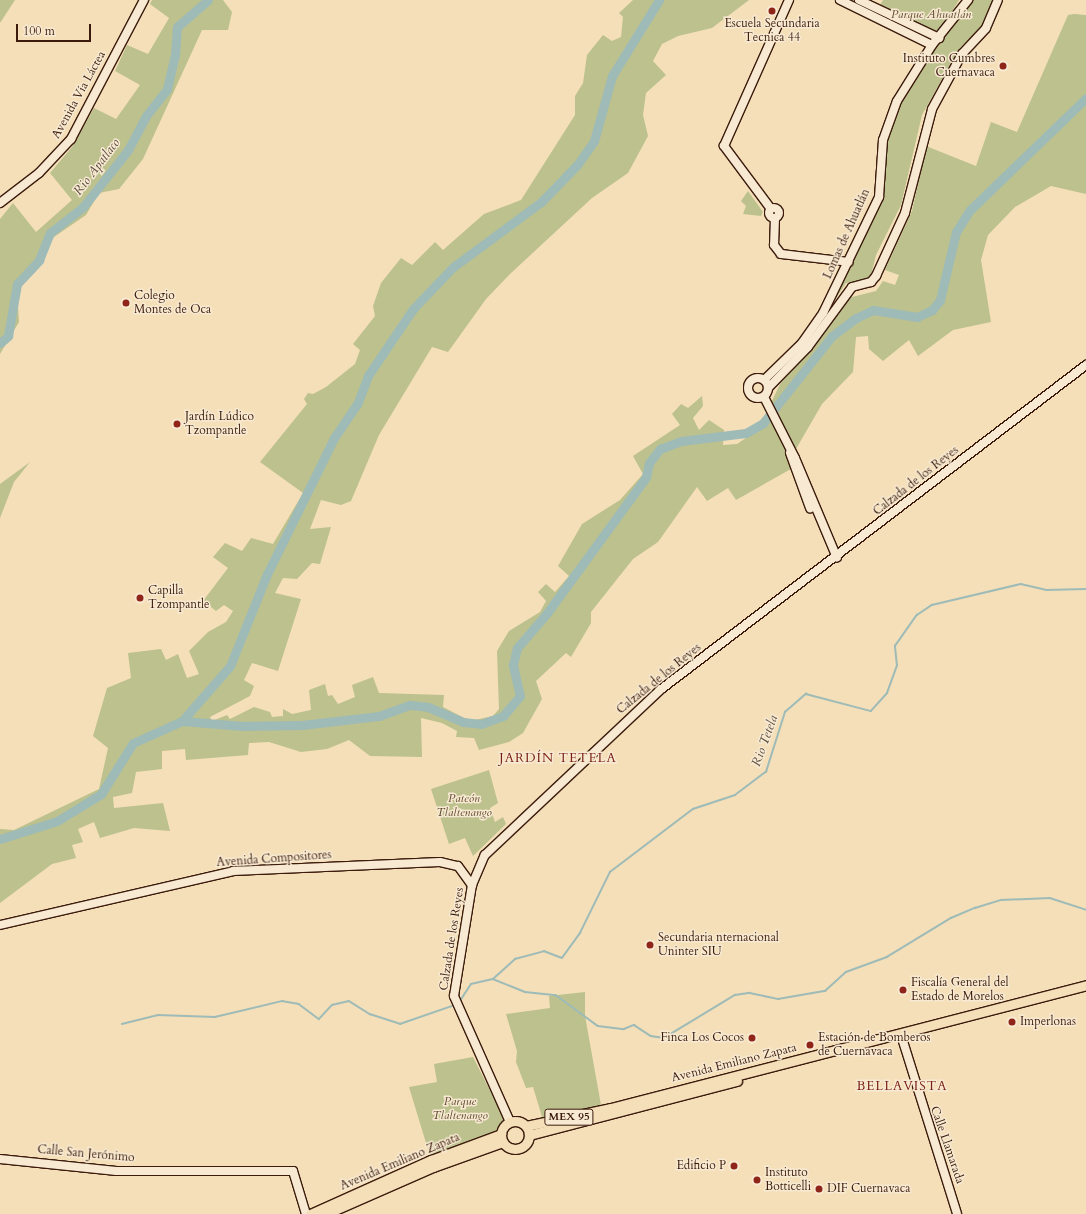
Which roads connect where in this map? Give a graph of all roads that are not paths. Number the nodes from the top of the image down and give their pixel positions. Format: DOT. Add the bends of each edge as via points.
graph roads {
  1 [pos="144,0"];
  2 [pos="789,0"];
  3 [pos="840,0"];
  4 [pos="859,0"];
  5 [pos="968,0"];
  6 [pos="998,0"];
  7 [pos="939,38"];
  8 [pos="932,44"];
  9 [pos="0,203"];
  10 [pos="849,262"];
  11 [pos="1086,365"];
  12 [pos="782,369"];
  13 [pos="764,380"];
  14 [pos="768,388"];
  15 [pos="764,397"];
  16 [pos="835,559"];
  17 [pos="477,867"];
  18 [pos="463,873"];
  19 [pos="472,885"];
  20 [pos="0,925"];
  21 [pos="1086,985"];
  22 [pos="1086,991"];
  23 [pos="989,1013"];
  24 [pos="902,1038"];
  25 [pos="721,1082"];
  26 [pos="510,1122"];
  27 [pos="528,1131"];
  28 [pos="502,1138"];
  29 [pos="0,1159"];
  30 [pos="306,1214"];
  31 [pos="310,1214"];
  32 [pos="326,1214"];
  33 [pos="957,1214"];
  1 -- 9 [label="street, Avenida Vía Láctea" via="71,139 39,173"];
  2 -- 10 [label="street" via="724,146 771,209 769,215 775,218 774,245 781,254"];
  3 -- 8 [label="street"];
  4 -- 7 [label="street"];
  5 -- 7 [label="street, Lomas de Ahuatlán"];
  6 -- 12 [label="street" via="986,28 962,54 932,109 906,213 876,276 871,282 852,287 808,347"];
  7 -- 8 [label="street, Lomas de Ahuatlán"];
  8 -- 10 [label="street, Lomas de Ahuatlán" via="908,82 886,128 879,197"];
  10 -- 12 [label="street, Lomas de Ahuatlán" via="823,313"];
  11 -- 16 [label="street, Calzada de los Reyes"];
  12 -- 13 [label="street, Lomas de Ahuatlán"];
  12 -- 14 [label="street, Lomas de Ahuatlán"];
  13 -- 14 [label="street"];
  13 -- 15 [label="street" via="752,381 749,389 754,397"];
  14 -- 15 [label="street"];
  15 -- 16 [label="street" via="790,453 795,458"];
  16 -- 17 [label="street, Calzada de los Reyes" via="639,707 491,849"];
  17 -- 18 [label="street"];
  17 -- 19 [label="street, Calzada de los Reyes"];
  18 -- 19 [label="street, Avenida Compositores"];
  18 -- 20 [label="street, Avenida Compositores" via="458,866 440,862 234,872"];
  19 -- 26 [label="street, Calzada de los Reyes" via="454,994 459,1011"];
  21 -- 23 [label="main road, Avenida Emiliano Zapata / MEX 95"];
  22 -- 23 [label="main road, Avenida Emiliano Zapata / MEX 95"];
  23 -- 24 [label="main road, Avenida Emiliano Zapata / MEX 95"];
  23 -- 25 [label="main road, Avenida Emiliano Zapata / MEX 95"];
  24 -- 25 [label="main road, Avenida Emiliano Zapata / MEX 95"];
  24 -- 33 [label="street, Calle Llamarada" via="926,1122"];
  25 -- 27 [label="main road, Avenida Emiliano Zapata / MEX 95"];
  26 -- 27 [label="main road" via="519,1121"];
  26 -- 28 [label="main road"];
  27 -- 28 [label="main road" via="526,1144 519,1149 508,1147"];
  28 -- 31 [label="main road, Avenida Emiliano Zapata" via="431,1160"];
  28 -- 32 [label="main road, Avenida Emiliano Zapata"];
  29 -- 30 [label="street, Calle San Jerónimo" via="116,1171 292,1171"];
}
